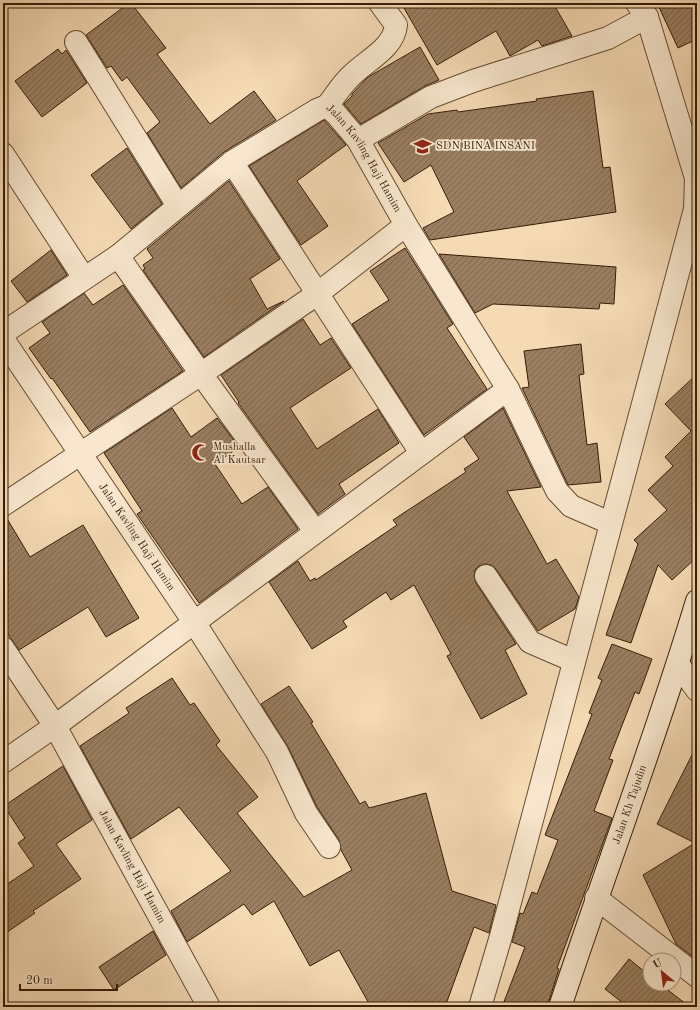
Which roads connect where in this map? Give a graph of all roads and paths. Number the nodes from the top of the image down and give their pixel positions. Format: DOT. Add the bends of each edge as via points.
graph roads {
  1 [pos="380,3"];
  2 [pos="641,14"];
  3 [pos="76,42"];
  4 [pos="327,106"];
  5 [pos="358,140"];
  6 [pos="3,154"];
  7 [pos="232,162"];
  8 [pos="178,206"];
  9 [pos="406,225"];
  10 [pos="118,256"];
  11 [pos="84,278"];
  12 [pos="317,294"];
  13 [pos="3,333"];
  14 [pos="3,339"];
  15 [pos="201,374"];
  16 [pos="508,389"];
  17 [pos="80,453"];
  18 [pos="421,453"];
  19 [pos="3,505"];
  20 [pos="603,519"];
  21 [pos="315,531"];
  22 [pos="486,576"];
  23 [pos="697,601"];
  24 [pos="194,622"];
  25 [pos="3,648"];
  26 [pos="568,658"];
  27 [pos="678,664"];
  28 [pos="697,690"];
  29 [pos="55,726"];
  30 [pos="3,762"];
  31 [pos="329,847"];
  32 [pos="596,898"];
  33 [pos="697,976"];
  34 [pos="209,1007"];
  35 [pos="480,1007"];
  36 [pos="560,1007"];
  1 -- 4 [label="street" via="396,25 395,33 390,42 351,75"];
  2 -- 5 [label="street" via="608,38 431,97"];
  2 -- 20 [label="street" via="696,178 696,195 693,217"];
  3 -- 8 [label="street"];
  4 -- 5 [label="street, Jalan Kavling Haji Hamim"];
  4 -- 7 [label="street, Jalan Kavling Haji Hamim"];
  5 -- 9 [label="street, Jalan Kavling Haji Hamim"];
  6 -- 11 [label="street"];
  7 -- 8 [label="street, Jalan Kavling Haji Hamim"];
  7 -- 12 [label="street"];
  8 -- 10 [label="street, Jalan Kavling Haji Hamim"];
  9 -- 12 [label="street, Jalan Kavling Haji Hamim"];
  9 -- 16 [label="street, Jalan Kavling Haji Hamim"];
  10 -- 11 [label="street, Jalan Kavling Haji Hamim"];
  10 -- 15 [label="street"];
  11 -- 13 [label="street, Jalan Kavling Haji Hamim"];
  12 -- 15 [label="street, Jalan Kavling Haji Hamim"];
  12 -- 18 [label="street"];
  14 -- 17 [label="street, Jalan Kavling Haji Hamim"];
  15 -- 17 [label="street, Jalan Kavling Haji Hamim"];
  15 -- 21 [label="street"];
  16 -- 18 [label="street"];
  16 -- 20 [label="street, Jalan Kavling Haji Hamim" via="557,491 571,506"];
  17 -- 19 [label="street, Jalan Kavling Haji Hamim"];
  17 -- 24 [label="street, Jalan Kavling Haji Hamim"];
  18 -- 21 [label="street"];
  20 -- 26 [label="street"];
  21 -- 24 [label="street"];
  22 -- 26 [label="street" via="528,639"];
  23 -- 27 [label="street, Jalan Kh Tajudin"];
  24 -- 29 [label="street"];
  24 -- 31 [label="street, Jalan Kavling Haji Hamim" via="277,752 306,813"];
  25 -- 29 [label="street, Jalan Kavling Haji Hamim"];
  26 -- 35 [label="street" via="501,936"];
  27 -- 28 [label="street"];
  27 -- 32 [label="street, Jalan Kh Tajudin"];
  29 -- 30 [label="street"];
  29 -- 34 [label="street, Jalan Kavling Haji Hamim"];
  32 -- 33 [label="street"];
  32 -- 36 [label="street, Jalan Kh Tajudin"];
}
